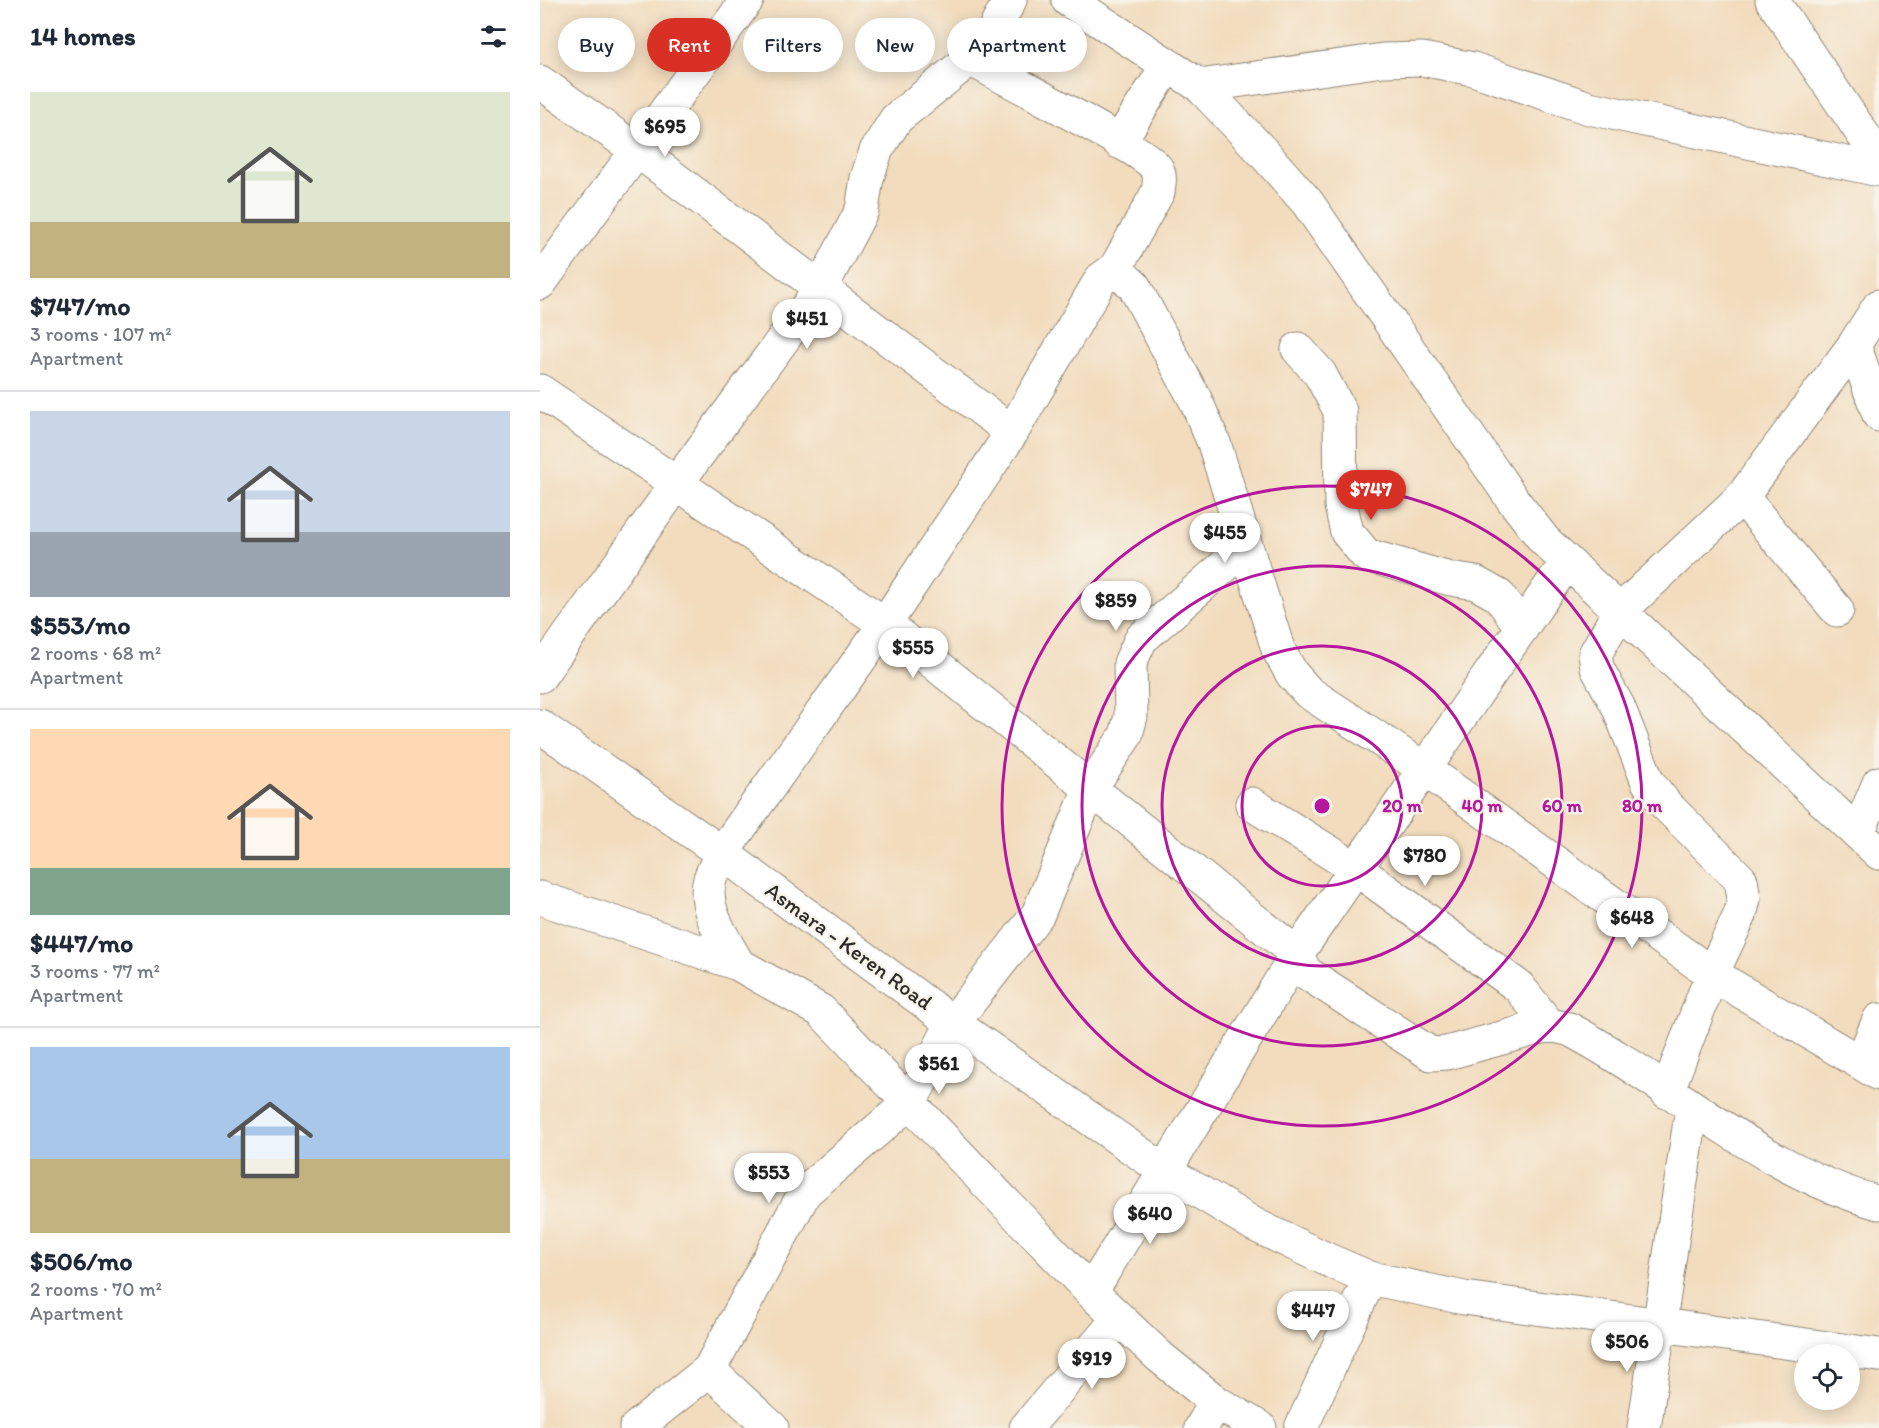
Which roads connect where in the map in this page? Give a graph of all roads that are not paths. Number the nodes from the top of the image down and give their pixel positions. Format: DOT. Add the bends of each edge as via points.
graph roads {
  1 [pos="747,0"];
  2 [pos="1010,0"];
  3 [pos="1068,0"];
  4 [pos="1772,0"];
  5 [pos="1000,18"];
  6 [pos="1168,65"];
  7 [pos="954,72"];
  8 [pos="993,72"];
  9 [pos="540,82"];
  10 [pos="1200,86"];
  11 [pos="1119,142"];
  12 [pos="638,151"];
  13 [pos="1879,158"];
  14 [pos="1879,170"];
  15 [pos="1114,269"];
  16 [pos="540,284"];
  17 [pos="821,288"];
  18 [pos="1879,306"];
  19 [pos="1854,345"];
  20 [pos="1298,349"];
  21 [pos="540,391"];
  22 [pos="1879,415"];
  23 [pos="1012,432"];
  24 [pos="677,483"];
  25 [pos="1742,497"];
  26 [pos="1246,547"];
  27 [pos="1567,562"];
  28 [pos="1837,610"];
  29 [pos="1619,612"];
  30 [pos="885,624"];
  31 [pos="1522,628"];
  32 [pos="540,676"];
  33 [pos="540,726"];
  34 [pos="1423,768"];
  35 [pos="1879,783"];
  36 [pos="1090,789"];
  37 [pos="1252,804"];
  38 [pos="1869,843"];
  39 [pos="722,853"];
  40 [pos="1356,868"];
  41 [pos="540,898"];
  42 [pos="1297,954"];
  43 [pos="738,964"];
  44 [pos="1712,974"];
  45 [pos="1879,1020"];
  46 [pos="953,1023"];
  47 [pos="1549,1025"];
  48 [pos="1870,1068"];
  49 [pos="1679,1100"];
  50 [pos="909,1102"];
  51 [pos="1165,1171"];
  52 [pos="1879,1203"];
  53 [pos="1370,1278"];
  54 [pos="1091,1292"];
  55 [pos="1119,1318"];
  56 [pos="1659,1326"];
  57 [pos="1879,1355"];
  58 [pos="709,1370"];
  59 [pos="1208,1415"];
  60 [pos="636,1428"];
  61 [pos="772,1428"];
  62 [pos="1026,1428"];
  63 [pos="1260,1428"];
  64 [pos="1301,1428"];
  65 [pos="1644,1428"];
  1 -- 12 [label="main road"];
  2 -- 5 [label="main road"];
  3 -- 6 [label="main road"];
  4 -- 13 [label="main road"];
  6 -- 10 [label="main road"];
  6 -- 11 [label="main road"];
  7 -- 17 [label="main road" via="896,119 876,151 862,210"];
  8 -- 11 [label="main road"];
  9 -- 12 [label="main road"];
  10 -- 14 [label="main road" via="1383,60 1422,59 1473,69 1589,108"];
  10 -- 27 [label="main road" via="1307,202 1513,500"];
  11 -- 15 [label="main road" via="1157,168 1160,178 1158,192"];
  12 -- 16 [label="main road"];
  12 -- 17 [label="main road"];
  15 -- 23 [label="main road" via="1101,279"];
  15 -- 26 [label="main road" via="1134,286 1196,400 1214,443"];
  17 -- 23 [label="main road"];
  17 -- 24 [label="main road"];
  18 -- 19 [label="main road"];
  19 -- 22 [label="main road"];
  19 -- 25 [label="main road"];
  20 -- 31 [label="main road" via="1320,374 1340,411 1341,506 1347,532 1366,555 1476,583 1499,596"];
  21 -- 24 [label="main road"];
  23 -- 30 [label="main road"];
  24 -- 30 [label="main road"];
  24 -- 32 [label="main road"];
  25 -- 28 [label="main road"];
  25 -- 29 [label="main road"];
  26 -- 34 [label="main road" via="1278,649 1292,674 1308,692"];
  26 -- 36 [label="main road" via="1141,639 1130,663 1131,716 1126,735"];
  27 -- 29 [label="main road"];
  27 -- 31 [label="main road"];
  29 -- 38 [label="main road"];
  29 -- 44 [label="main road" via="1595,654 1597,669 1618,706 1648,782 1665,806 1741,880 1744,899 1740,915"];
  30 -- 36 [label="main road"];
  30 -- 39 [label="main road"];
  31 -- 34 [label="main road"];
  33 -- 39 [label="main road, Asmara - Keren Road"];
  34 -- 40 [label="main road"];
  34 -- 44 [label="main road"];
  35 -- 38 [label="main road"];
  36 -- 42 [label="main road"];
  36 -- 46 [label="main road" via="1038,914"];
  37 -- 40 [label="main road"];
  39 -- 43 [label="main road" via="709,881 709,902 716,925"];
  39 -- 46 [label="main road, Asmara - Keren Road"];
  40 -- 42 [label="main road"];
  40 -- 47 [label="main road" via="1520,987"];
  41 -- 43 [label="main road"];
  42 -- 47 [label="main road" via="1305,972 1431,1054"];
  42 -- 51 [label="main road"];
  43 -- 50 [label="main road" via="821,1011"];
  44 -- 48 [label="main road"];
  44 -- 49 [label="main road"];
  45 -- 48 [label="main road"];
  46 -- 50 [label="main road"];
  46 -- 51 [label="main road, Asmara - Keren Road"];
  47 -- 49 [label="main road" via="1586,1038"];
  49 -- 52 [label="main road" via="1725,1131 1825,1185"];
  49 -- 56 [label="main road"];
  50 -- 54 [label="main road"];
  50 -- 58 [label="main road" via="805,1192"];
  51 -- 53 [label="main road, Asmara - Keren Road" via="1255,1225"];
  51 -- 54 [label="main road"];
  53 -- 56 [label="main road, Asmara - Keren Road" via="1464,1298"];
  53 -- 64 [label="main road"];
  54 -- 55 [label="main road"];
  55 -- 59 [label="main road" via="1160,1357"];
  55 -- 62 [label="main road"];
  56 -- 57 [label="main road, Asmara - Keren Road"];
  56 -- 65 [label="main road"];
  58 -- 60 [label="main road"];
  58 -- 61 [label="main road"];
  59 -- 63 [label="main road"];
}
